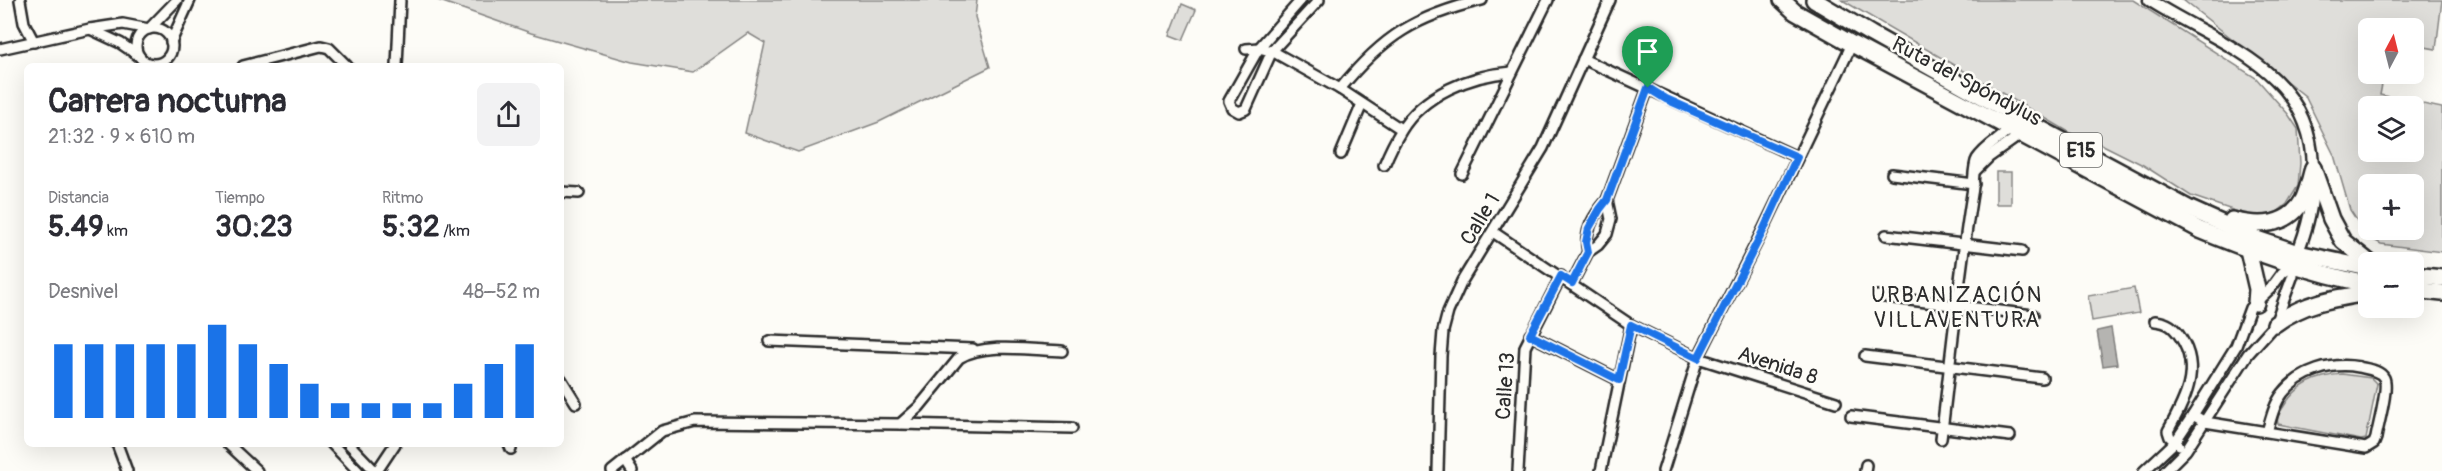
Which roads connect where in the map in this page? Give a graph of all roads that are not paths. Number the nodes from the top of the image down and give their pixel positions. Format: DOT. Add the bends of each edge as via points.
graph roads {
  1 [pos="20,0"];
  2 [pos="177,0"];
  3 [pos="189,0"];
  4 [pos="400,0"];
  5 [pos="1301,0"];
  6 [pos="1319,0"];
  7 [pos="1482,0"];
  8 [pos="1548,0"];
  9 [pos="1610,0"];
  10 [pos="1782,0"];
  11 [pos="1814,0"];
  12 [pos="2149,0"];
  13 [pos="90,29"];
  14 [pos="149,29"];
  15 [pos="34,42"];
  16 [pos="171,42"];
  17 [pos="1852,44"];
  18 [pos="1259,48"];
  19 [pos="0,49"];
  20 [pos="1246,49"];
  21 [pos="1272,51"];
  22 [pos="139,56"];
  23 [pos="1583,59"];
  24 [pos="150,63"];
  25 [pos="166,63"];
  26 [pos="255,63"];
  27 [pos="344,63"];
  28 [pos="397,63"];
  29 [pos="1512,72"];
  30 [pos="1648,88"];
  31 [pos="1340,89"];
  32 [pos="1362,104"];
  33 [pos="2020,125"];
  34 [pos="1401,129"];
  35 [pos="1341,154"];
  36 [pos="1797,157"];
  37 [pos="1384,165"];
  38 [pos="2313,168"];
  39 [pos="1462,174"];
  40 [pos="1892,174"];
  41 [pos="1974,184"];
  42 [pos="564,192"];
  43 [pos="579,193"];
  44 [pos="1607,200"];
  45 [pos="2190,208"];
  46 [pos="1493,232"];
  47 [pos="1886,235"];
  48 [pos="1964,244"];
  49 [pos="2248,250"];
  50 [pos="2022,251"];
  51 [pos="1588,252"];
  52 [pos="2358,253"];
  53 [pos="2295,259"];
  54 [pos="2358,267"];
  55 [pos="1561,276"];
  56 [pos="2424,276"];
  57 [pos="2442,278"];
  58 [pos="2358,281"];
  59 [pos="1572,283"];
  60 [pos="2424,291"];
  61 [pos="2442,293"];
  62 [pos="2358,294"];
  63 [pos="1877,296"];
  64 [pos="2253,305"];
  65 [pos="1957,306"];
  66 [pos="2033,315"];
  67 [pos="2155,321"];
  68 [pos="2275,324"];
  69 [pos="1631,325"];
  70 [pos="1530,335"];
  71 [pos="769,341"];
  72 [pos="981,350"];
  73 [pos="1062,351"];
  74 [pos="1865,356"];
  75 [pos="1698,358"];
  76 [pos="1950,366"];
  77 [pos="2042,378"];
  78 [pos="1619,380"];
  79 [pos="564,384"];
  80 [pos="1836,402"];
  81 [pos="576,403"];
  82 [pos="1851,416"];
  83 [pos="2193,416"];
  84 [pos="2205,422"];
  85 [pos="900,424"];
  86 [pos="1072,428"];
  87 [pos="1943,428"];
  88 [pos="2267,432"];
  89 [pos="2010,436"];
  90 [pos="1941,439"];
  91 [pos="2175,442"];
  92 [pos="118,447"];
  93 [pos="231,447"];
  94 [pos="335,447"];
  95 [pos="352,447"];
  96 [pos="393,447"];
  97 [pos="2186,450"];
  98 [pos="625,460"];
  99 [pos="127,471"];
  100 [pos="257,471"];
  101 [pos="358,471"];
  102 [pos="376,471"];
  103 [pos="612,471"];
  104 [pos="632,471"];
  105 [pos="1438,471"];
  106 [pos="1518,471"];
  107 [pos="1601,471"];
  108 [pos="1663,471"];
  109 [pos="2144,471"];
  110 [pos="2165,471"];
  1 -- 15 [label="street" via="24,23"];
  2 -- 14 [label="street"];
  3 -- 16 [label="street"];
  4 -- 28 [label="street"];
  5 -- 18 [label="street"];
  6 -- 21 [label="street"];
  7 -- 31 [label="street" via="1409,24 1357,68"];
  8 -- 29 [label="street"];
  9 -- 23 [label="street, Calle 1"];
  10 -- 17 [label="highway, Ruta del Spóndylus / E15" via="1795,12"];
  11 -- 33 [label="highway, Ruta del Spóndylus / E15"];
  12 -- 38 [label="street" via="2258,64 2285,87 2305,121"];
  13 -- 14 [label="street" via="123,24"];
  13 -- 15 [label="street"];
  13 -- 22 [label="street"];
  14 -- 16 [label="street" via="160,30"];
  14 -- 22 [label="street" via="137,40"];
  15 -- 19 [label="street"];
  16 -- 25 [label="street"];
  17 -- 33 [label="highway, Ruta del Spóndylus / E15"];
  17 -- 36 [label="street"];
  18 -- 20 [label="street"];
  18 -- 21 [label="street"];
  18 -- 21 [label="street" via="1229,101 1239,112 1250,102"];
  21 -- 31 [label="street"];
  22 -- 24 [label="street"];
  23 -- 30 [label="street"];
  23 -- 46 [label="street, Calle 1" via="1543,148"];
  26 -- 27 [label="street" via="321,46 329,48"];
  29 -- 34 [label="street" via="1483,76 1449,89 1421,107"];
  29 -- 39 [label="street"];
  30 -- 36 [label="street"];
  30 -- 44 [label="street"];
  31 -- 32 [label="street"];
  32 -- 34 [label="street"];
  32 -- 35 [label="street"];
  33 -- 41 [label="street" via="1976,159"];
  33 -- 45 [label="highway, Ruta del Spóndylus / E15"];
  33 -- 49 [label="highway, Ruta del Spóndylus / E15" via="2161,211"];
  34 -- 37 [label="street"];
  36 -- 75 [label="street"];
  38 -- 45 [label="highway" via="2303,199 2285,217 2267,225 2248,224"];
  38 -- 52 [label="highway" via="2331,219 2343,241"];
  38 -- 53 [label="street" via="2310,217"];
  40 -- 41 [label="street"];
  41 -- 48 [label="street"];
  42 -- 43 [label="street"];
  44 -- 51 [label="street" via="1589,228"];
  44 -- 51 [label="street" via="1610,228"];
  45 -- 53 [label="highway, Ruta del Spóndylus / E15"];
  46 -- 55 [label="street, Avenida 8"];
  46 -- 105 [label="street, Calle 1" via="1462,281 1443,331"];
  47 -- 48 [label="street"];
  48 -- 50 [label="street"];
  48 -- 65 [label="street"];
  49 -- 53 [label="highway, Ruta del Spóndylus / E15"];
  49 -- 64 [label="highway" via="2257,289"];
  51 -- 59 [label="street"];
  53 -- 54 [label="highway, Ruta del Spóndylus / E15"];
  53 -- 58 [label="highway, Ruta del Spóndylus / E15"];
  53 -- 64 [label="street"];
  53 -- 68 [label="street"];
  55 -- 59 [label="street, Avenida 8"];
  55 -- 70 [label="street, Calle 13"];
  56 -- 57 [label="highway"];
  59 -- 69 [label="street, Avenida 8"];
  60 -- 61 [label="highway"];
  62 -- 68 [label="highway" via="2300,307"];
  63 -- 65 [label="street"];
  64 -- 83 [label="street" via="2236,346"];
  65 -- 66 [label="street"];
  65 -- 76 [label="street"];
  67 -- 91 [label="street" via="2173,327 2187,347 2192,366 2184,403 2168,431"];
  68 -- 84 [label="street" via="2248,354"];
  69 -- 75 [label="street, Avenida 8"];
  69 -- 78 [label="street"];
  70 -- 78 [label="street"];
  70 -- 106 [label="street, Calle 13" via="1525,347"];
  71 -- 72 [label="street"];
  72 -- 73 [label="street"];
  72 -- 85 [label="street" via="958,358 919,408"];
  74 -- 76 [label="street"];
  75 -- 80 [label="street, Avenida 8"];
  75 -- 108 [label="street"];
  76 -- 77 [label="street"];
  76 -- 87 [label="street"];
  78 -- 107 [label="street"];
  79 -- 81 [label="street"];
  82 -- 87 [label="street"];
  83 -- 84 [label="street"];
  83 -- 91 [label="street"];
  84 -- 88 [label="street"];
  84 -- 97 [label="street"];
  85 -- 86 [label="street"];
  85 -- 98 [label="street" via="695,422 663,431"];
  87 -- 89 [label="street"];
  87 -- 90 [label="street"];
  88 -- 88 [label="street" via="2357,448 2371,446 2376,438 2385,387 2383,377 2356,367 2313,371 2282,394"];
  91 -- 97 [label="street"];
  91 -- 109 [label="street"];
  92 -- 99 [label="street"];
  93 -- 100 [label="street"];
  94 -- 101 [label="street"];
  95 -- 102 [label="street"];
  96 -- 102 [label="street"];
  97 -- 110 [label="street"];
  98 -- 103 [label="street"];
  98 -- 104 [label="street"];
}
